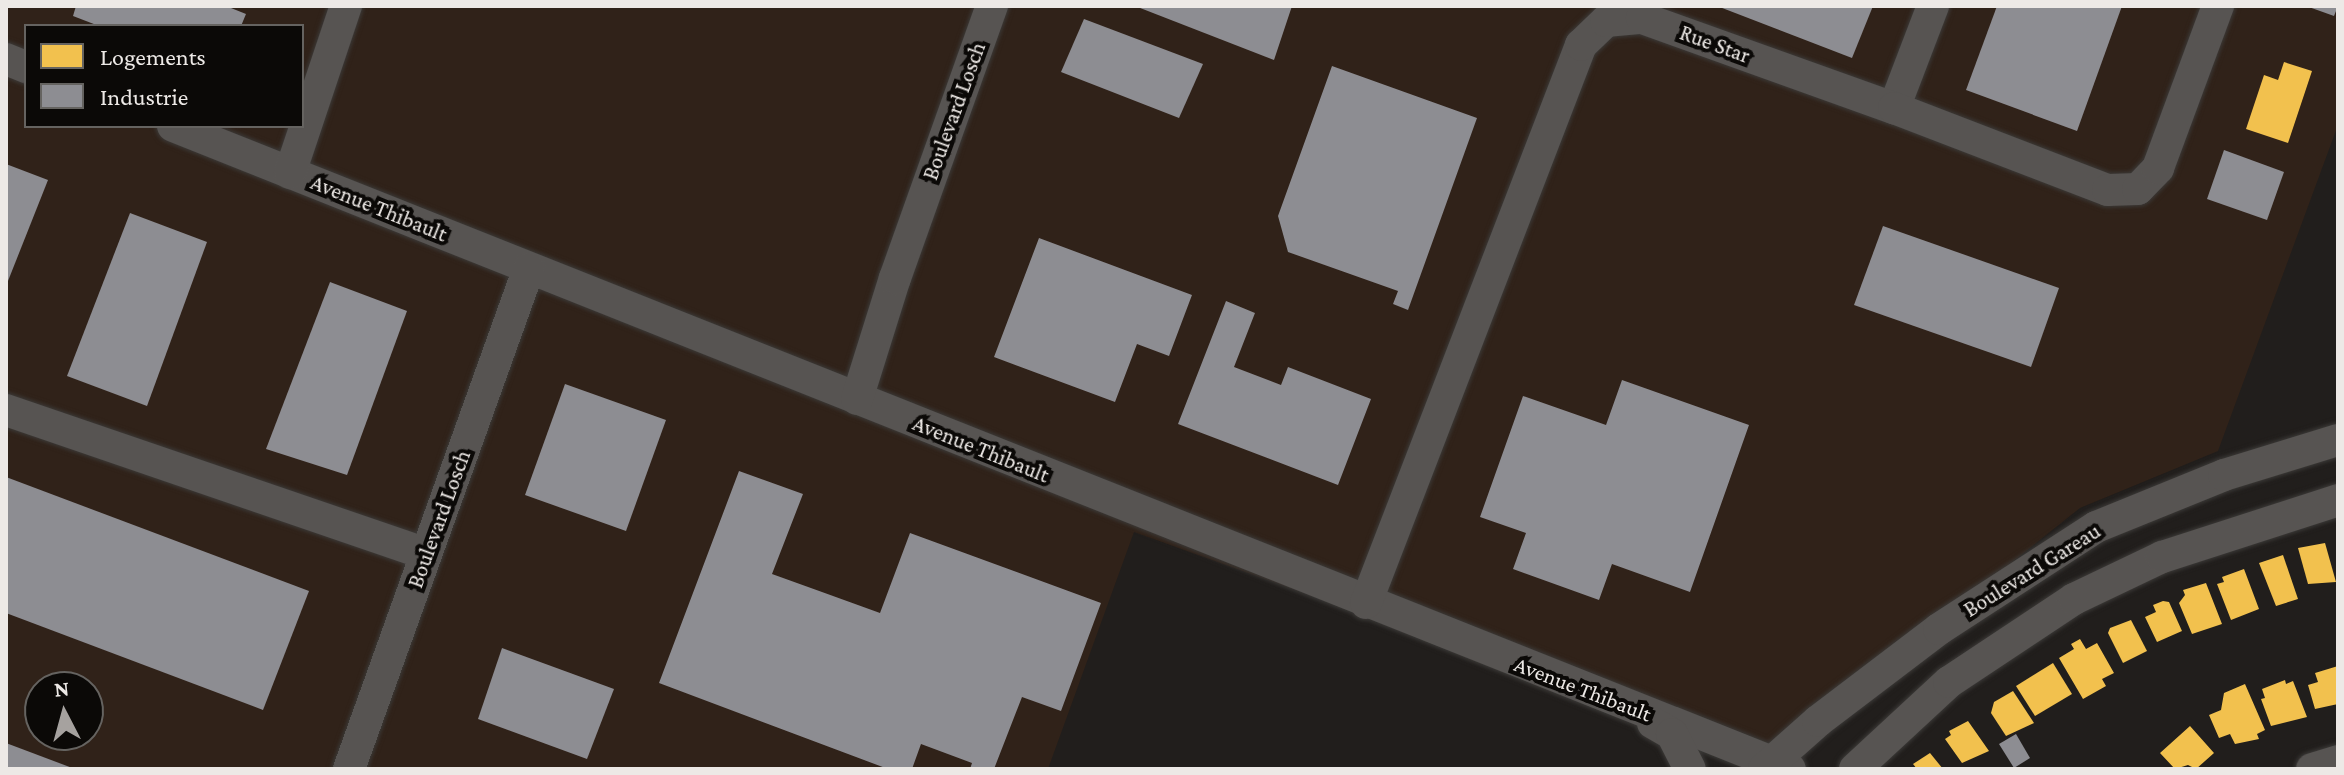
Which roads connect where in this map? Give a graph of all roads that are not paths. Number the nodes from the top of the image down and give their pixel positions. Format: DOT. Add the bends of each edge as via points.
graph roads {
  1 [pos="346,6"];
  2 [pos="992,6"];
  3 [pos="1933,6"];
  4 [pos="2218,6"];
  5 [pos="1894,108"];
  6 [pos="178,128"];
  7 [pos="290,173"];
  8 [pos="529,268"];
  9 [pos="857,399"];
  10 [pos="6,410"];
  11 [pos="2338,440"];
  12 [pos="2338,500"];
  13 [pos="426,554"];
  14 [pos="1366,603"];
  15 [pos="1626,707"];
  16 [pos="2338,761"];
  17 [pos="1775,766"];
  18 [pos="349,769"];
  19 [pos="1690,769"];
  20 [pos="1855,769"];
  21 [pos="2312,769"];
  1 -- 7 [label="street"];
  2 -- 9 [label="street, Boulevard Losch"];
  3 -- 5 [label="street"];
  4 -- 5 [label="street, Rue Star" via="2158,168 2138,189 2108,190"];
  5 -- 14 [label="street, Rue Star" via="1642,18 1606,21 1581,45"];
  6 -- 7 [label="street, Avenue Thibault"];
  7 -- 8 [label="street, Avenue Thibault"];
  8 -- 9 [label="street, Avenue Thibault"];
  8 -- 13 [label="street, Boulevard Losch"];
  9 -- 14 [label="street, Avenue Thibault"];
  10 -- 13 [label="street"];
  11 -- 17 [label="street, Boulevard Gareau" via="2224,475 2096,527 1939,629"];
  12 -- 20 [label="street" via="2162,557 2074,599 1949,682"];
  13 -- 18 [label="street, Boulevard Losch"];
  14 -- 15 [label="street, Avenue Thibault"];
  15 -- 17 [label="street, Avenue Thibault"];
  15 -- 19 [label="street" via="1672,734"];
  16 -- 21 [label="street"];
}
